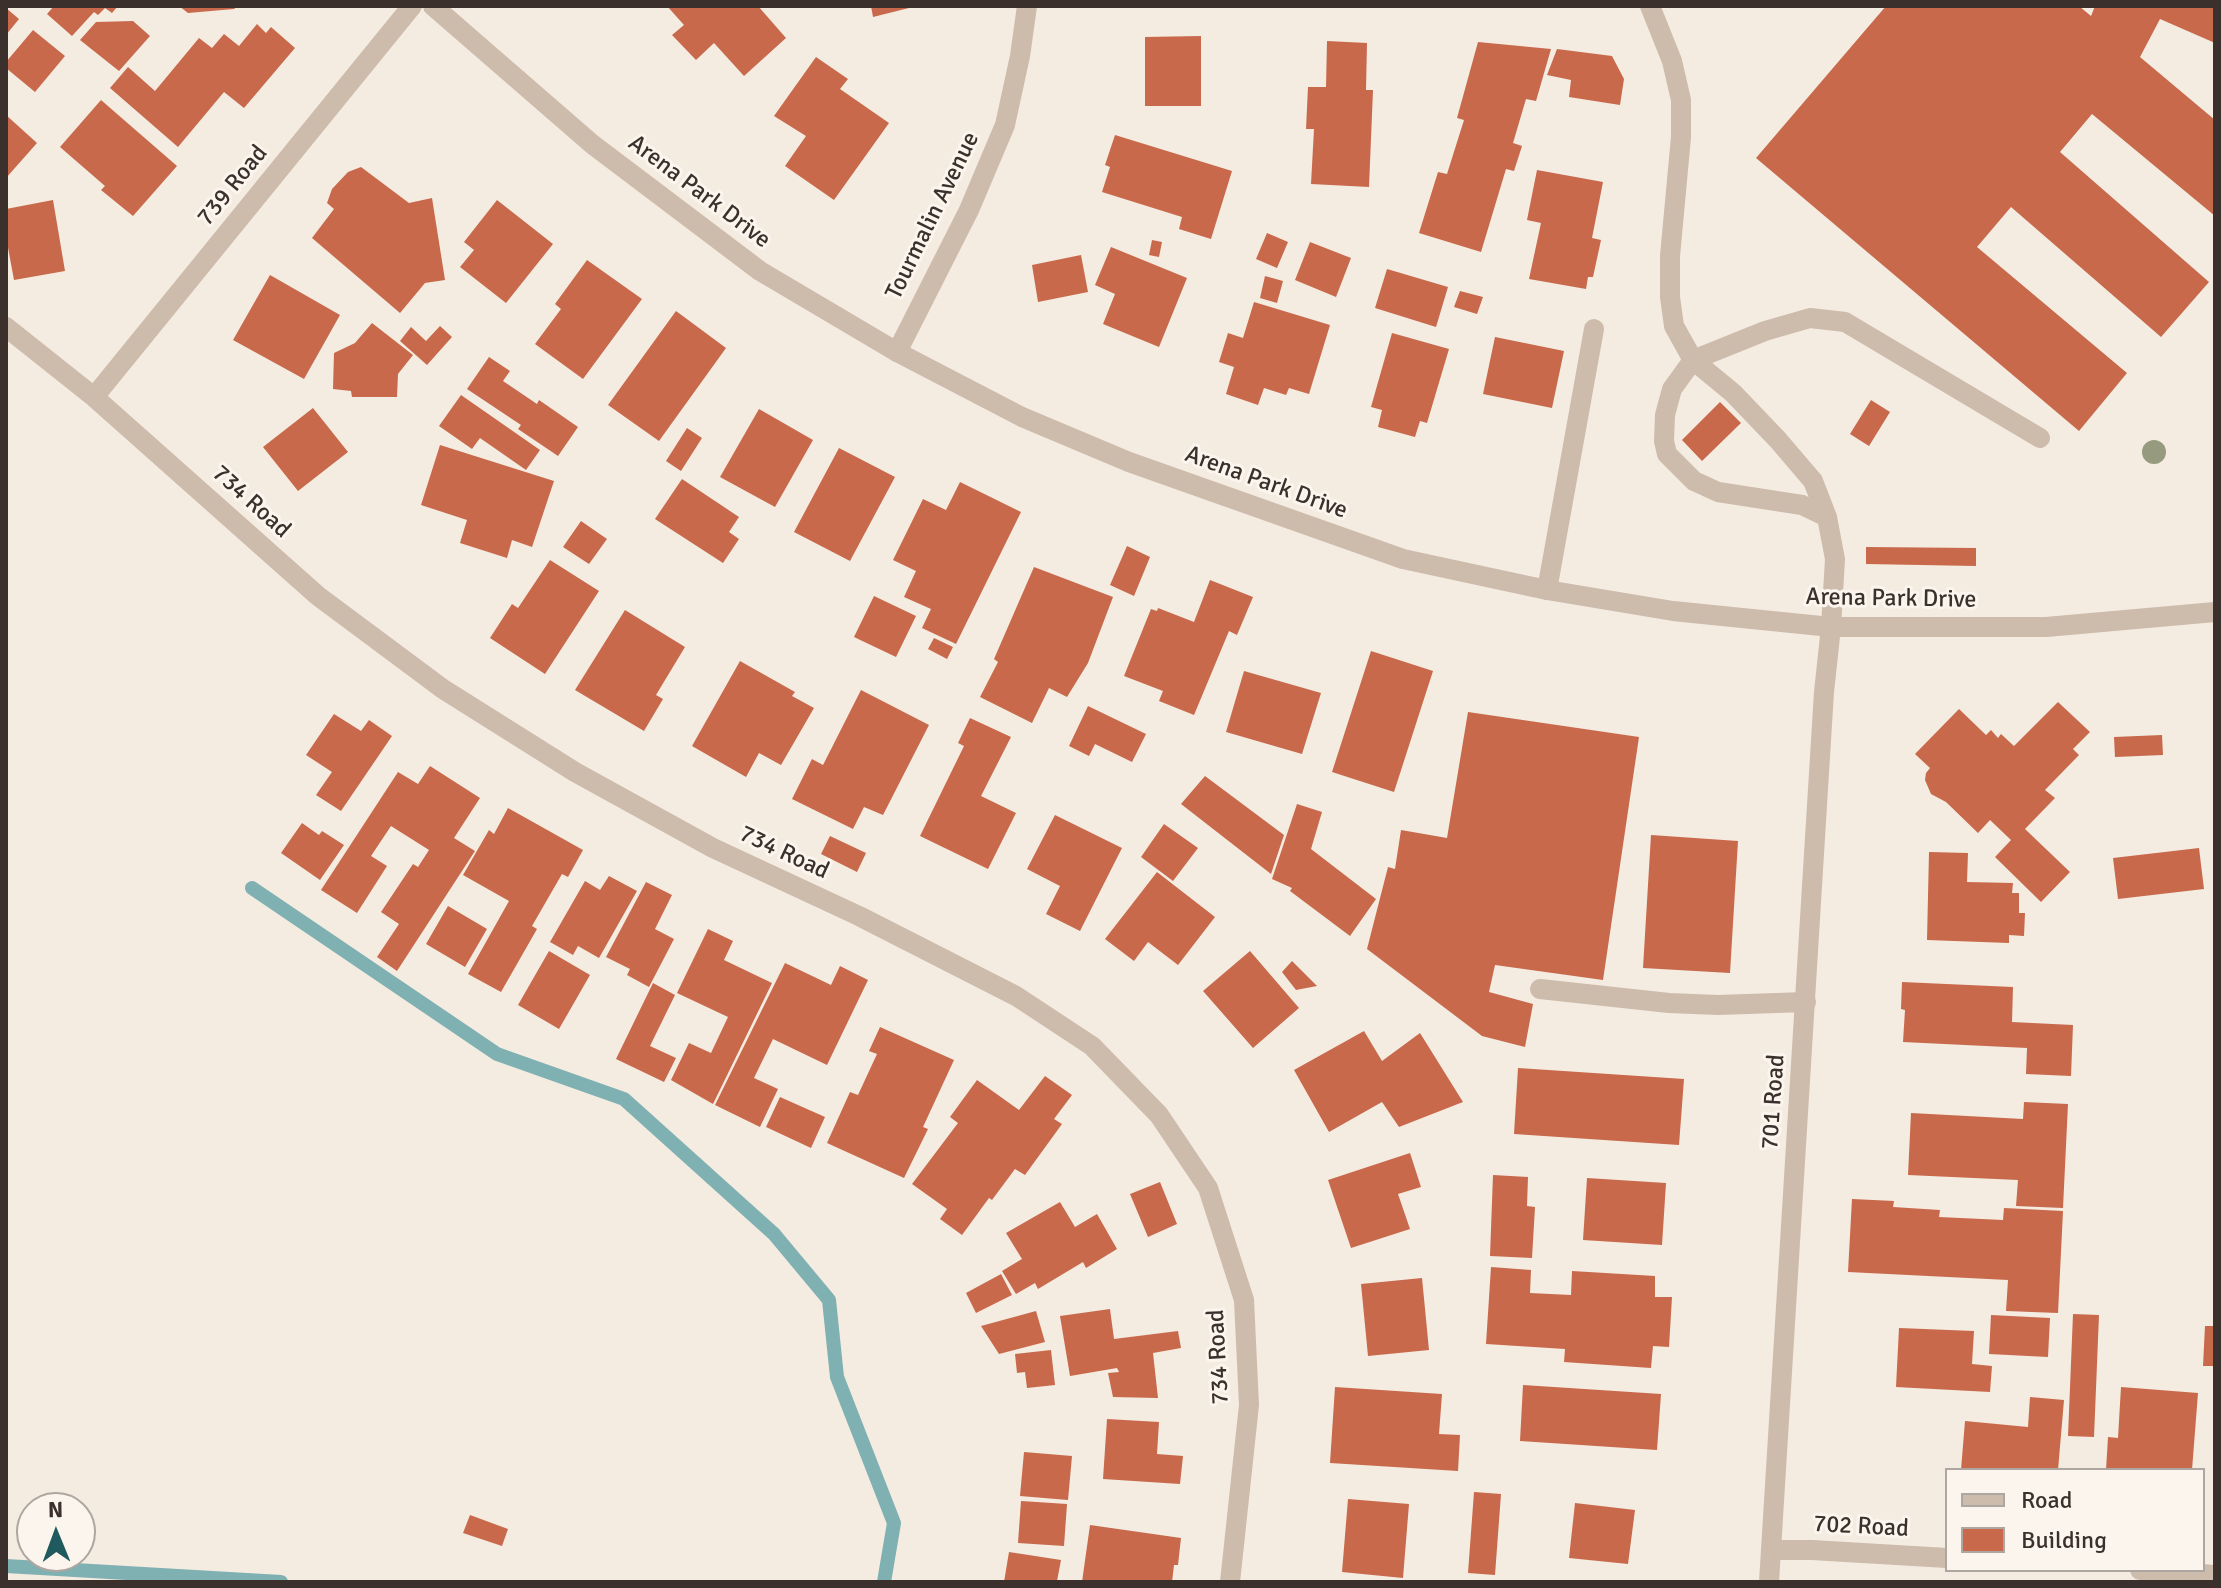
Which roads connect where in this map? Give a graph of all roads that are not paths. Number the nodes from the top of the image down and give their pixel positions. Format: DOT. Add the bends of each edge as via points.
graph roads {
  1 [pos="412,6"];
  2 [pos="433,6"];
  3 [pos="1027,6"];
  4 [pos="1650,6"];
  5 [pos="6,327"];
  6 [pos="1594,329"];
  7 [pos="897,352"];
  8 [pos="1693,360"];
  9 [pos="94,397"];
  10 [pos="2040,438"];
  11 [pos="1827,517"];
  12 [pos="1547,590"];
  13 [pos="2215,612"];
  14 [pos="1831,627"];
  15 [pos="1540,989"];
  16 [pos="1806,1002"];
  17 [pos="1772,1550"];
  18 [pos="1945,1558"];
  19 [pos="2170,1572"];
  20 [pos="2215,1575"];
  21 [pos="1230,1582"];
  22 [pos="1769,1582"];
  1 -- 9 [label="street, 739 Road"];
  2 -- 7 [label="street, Arena Park Drive" via="592,144 760,271"];
  3 -- 7 [label="street, Tourmalin Avenue" via="1005,125 969,210"];
  4 -- 8 [label="street" via="1681,100 1670,297 1674,326"];
  5 -- 9 [label="street, 734 Road"];
  6 -- 12 [label="street"];
  7 -- 12 [label="street, Arena Park Drive" via="1022,417 1129,462 1403,559"];
  8 -- 10 [label="street" via="1810,318 1845,322"];
  8 -- 11 [label="street, 701 Road" via="1733,393 1813,481"];
  8 -- 11 [label="street" via="1672,389 1665,415 1667,454 1694,481 1718,492 1802,505"];
  9 -- 21 [label="street, 734 Road" via="318,596 443,689 575,772 713,848 1016,996 1092,1046 1159,1115 1208,1188 1244,1300 1249,1405"];
  11 -- 14 [label="street, 701 Road" via="1835,559"];
  12 -- 14 [label="street, Arena Park Drive" via="1673,611"];
  13 -- 14 [label="street, Arena Park Drive" via="2046,627"];
  14 -- 16 [label="street, 701 Road"];
  15 -- 16 [label="street" via="1694,1004"];
  16 -- 17 [label="street, 701 Road"];
  17 -- 18 [label="street, 702 Road"];
  17 -- 22 [label="street, 701 Road"];
  19 -- 20 [label="street"];
}
